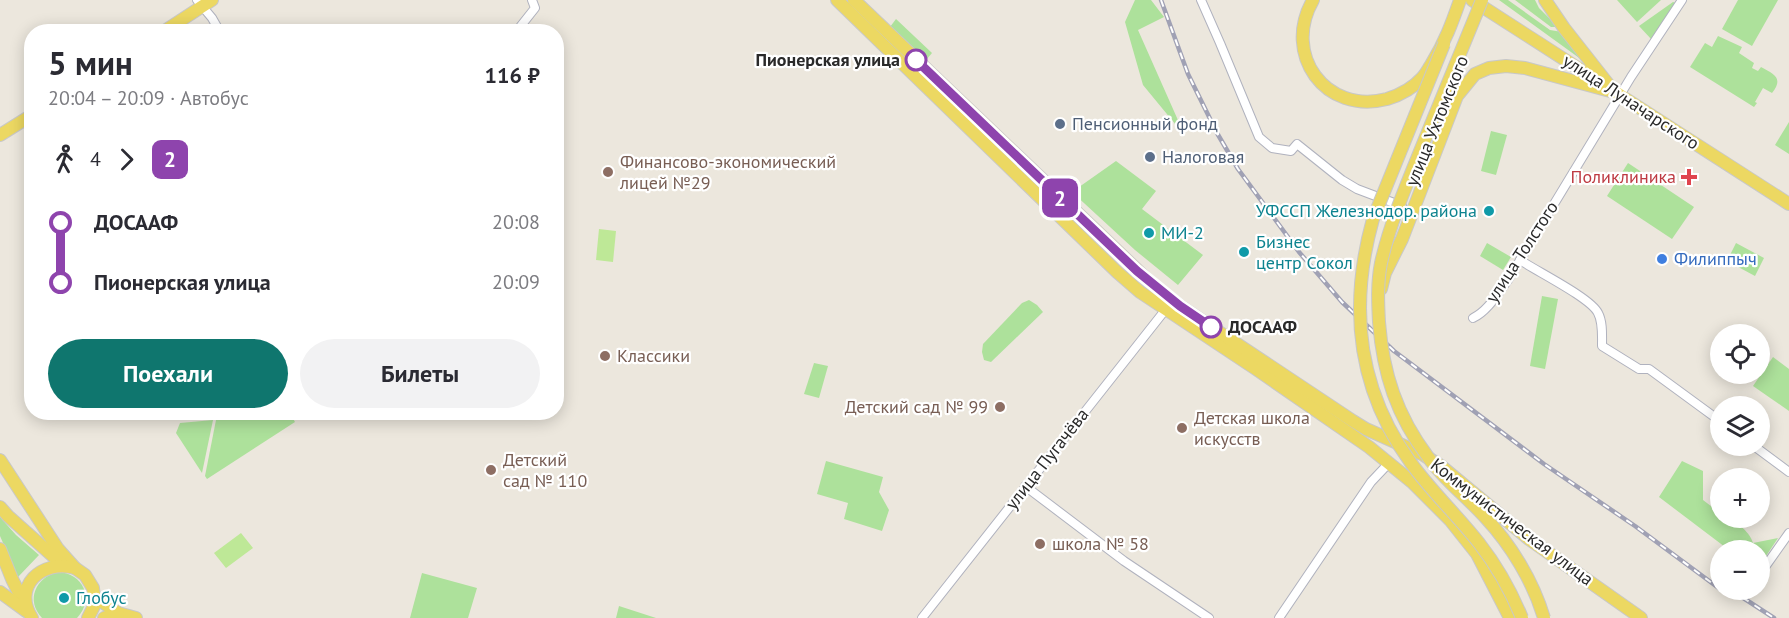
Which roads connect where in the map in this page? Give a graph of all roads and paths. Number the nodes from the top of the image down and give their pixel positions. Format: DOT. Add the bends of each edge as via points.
graph roads {
  1 [pos="837,0"];
  2 [pos="854,0"];
  3 [pos="1201,0"];
  4 [pos="1313,0"];
  5 [pos="1460,0"];
  6 [pos="1545,0"];
  7 [pos="1682,0"];
  8 [pos="204,2"];
  9 [pos="1480,2"];
  10 [pos="534,4"];
  11 [pos="174,24"];
  12 [pos="216,24"];
  13 [pos="521,24"];
  14 [pos="1444,44"];
  15 [pos="1617,94"];
  16 [pos="24,120"];
  17 [pos="0,135"];
  18 [pos="1789,204"];
  19 [pos="1520,260"];
  20 [pos="1377,302"];
  21 [pos="1169,305"];
  22 [pos="1473,318"];
  23 [pos="1710,414"];
  24 [pos="1366,429"];
  25 [pos="1767,456"];
  26 [pos="0,460"];
  27 [pos="1414,460"];
  28 [pos="1389,463"];
  29 [pos="1400,471"];
  30 [pos="1789,472"];
  31 [pos="1464,485"];
  32 [pos="1025,486"];
  33 [pos="0,507"];
  34 [pos="1789,533"];
  35 [pos="0,549"];
  36 [pos="1770,560"];
  37 [pos="69,566"];
  38 [pos="0,593"];
  39 [pos="94,596"];
  40 [pos="118,613"];
  41 [pos="31,616"];
  42 [pos="88,618"];
  43 [pos="104,618"];
  44 [pos="136,618"];
  45 [pos="922,618"];
  46 [pos="1209,618"];
  47 [pos="1279,618"];
  48 [pos="1510,618"];
  49 [pos="1522,618"];
  50 [pos="1544,618"];
  51 [pos="1641,618"];
  1 -- 21 [label="main road, Коммунистическая улица" via="1117,272 1140,292"];
  2 -- 21 [label="main road, Коммунистическая улица"];
  3 -- 9 [label="street, улица Ухтомского" via="1259,137 1272,148 1291,151 1297,144 1357,189 1403,207"];
  4 -- 14 [label="main road, bridge" via="1303,39 1307,61 1324,86 1352,101 1373,102 1405,92 1422,78"];
  5 -- 14 [label="main road"];
  6 -- 15 [label="main road"];
  7 -- 15 [label="street, улица Толстого"];
  8 -- 11 [label="main road"];
  8 -- 12 [label="street"];
  9 -- 15 [label="main road, улица Луначарского"];
  9 -- 20 [label="main road, bridge" via="1385,245"];
  10 -- 13 [label="street"];
  14 -- 49 [label="main road, bridge" via="1367,240 1360,288 1362,343 1370,382 1397,443 1480,544 1512,594"];
  15 -- 18 [label="main road, улица Луначарского"];
  15 -- 19 [label="street, улица Толстого"];
  15 -- 20 [label="main road, bridge" via="1525,68 1506,66 1474,74 1457,96 1385,273"];
  16 -- 17 [label="main road"];
  19 -- 22 [label="street, улица Толстого" via="1488,306"];
  19 -- 23 [label="street" via="1587,301 1598,313 1602,346 1639,369 1649,369"];
  20 -- 50 [label="main road, bridge" via="1387,376 1409,428 1438,470 1503,540 1531,583"];
  21 -- 24 [label="main road, Коммунистическая улица"];
  21 -- 28 [label="main road, Коммунистическая улица"];
  21 -- 32 [label="street, улица Пугачёва"];
  24 -- 27 [label="main road"];
  24 -- 31 [label="main road, Коммунистическая улица" via="1422,454"];
  25 -- 30 [label="street"];
  26 -- 37 [label="main road"];
  27 -- 29 [label="main road" via="1403,461"];
  27 -- 31 [label="main road"];
  28 -- 29 [label="main road, Коммунистическая улица"];
  28 -- 47 [label="street" via="1371,482"];
  29 -- 48 [label="main road, Коммунистическая улица" via="1450,520 1477,554"];
  31 -- 51 [label="main road, Коммунистическая улица" via="1534,543"];
  32 -- 45 [label="street, улица Пугачёва"];
  32 -- 46 [label="street" via="1124,561"];
  33 -- 37 [label="main road"];
  34 -- 36 [label="street"];
  35 -- 41 [label="main road"];
  37 -- 39 [label="main road" via="85,575"];
  37 -- 41 [label="main road" via="48,567 29,584 26,598"];
  38 -- 41 [label="main road"];
  39 -- 40 [label="main road"];
  39 -- 42 [label="main road"];
  40 -- 43 [label="main road"];
  40 -- 44 [label="main road"];
}
